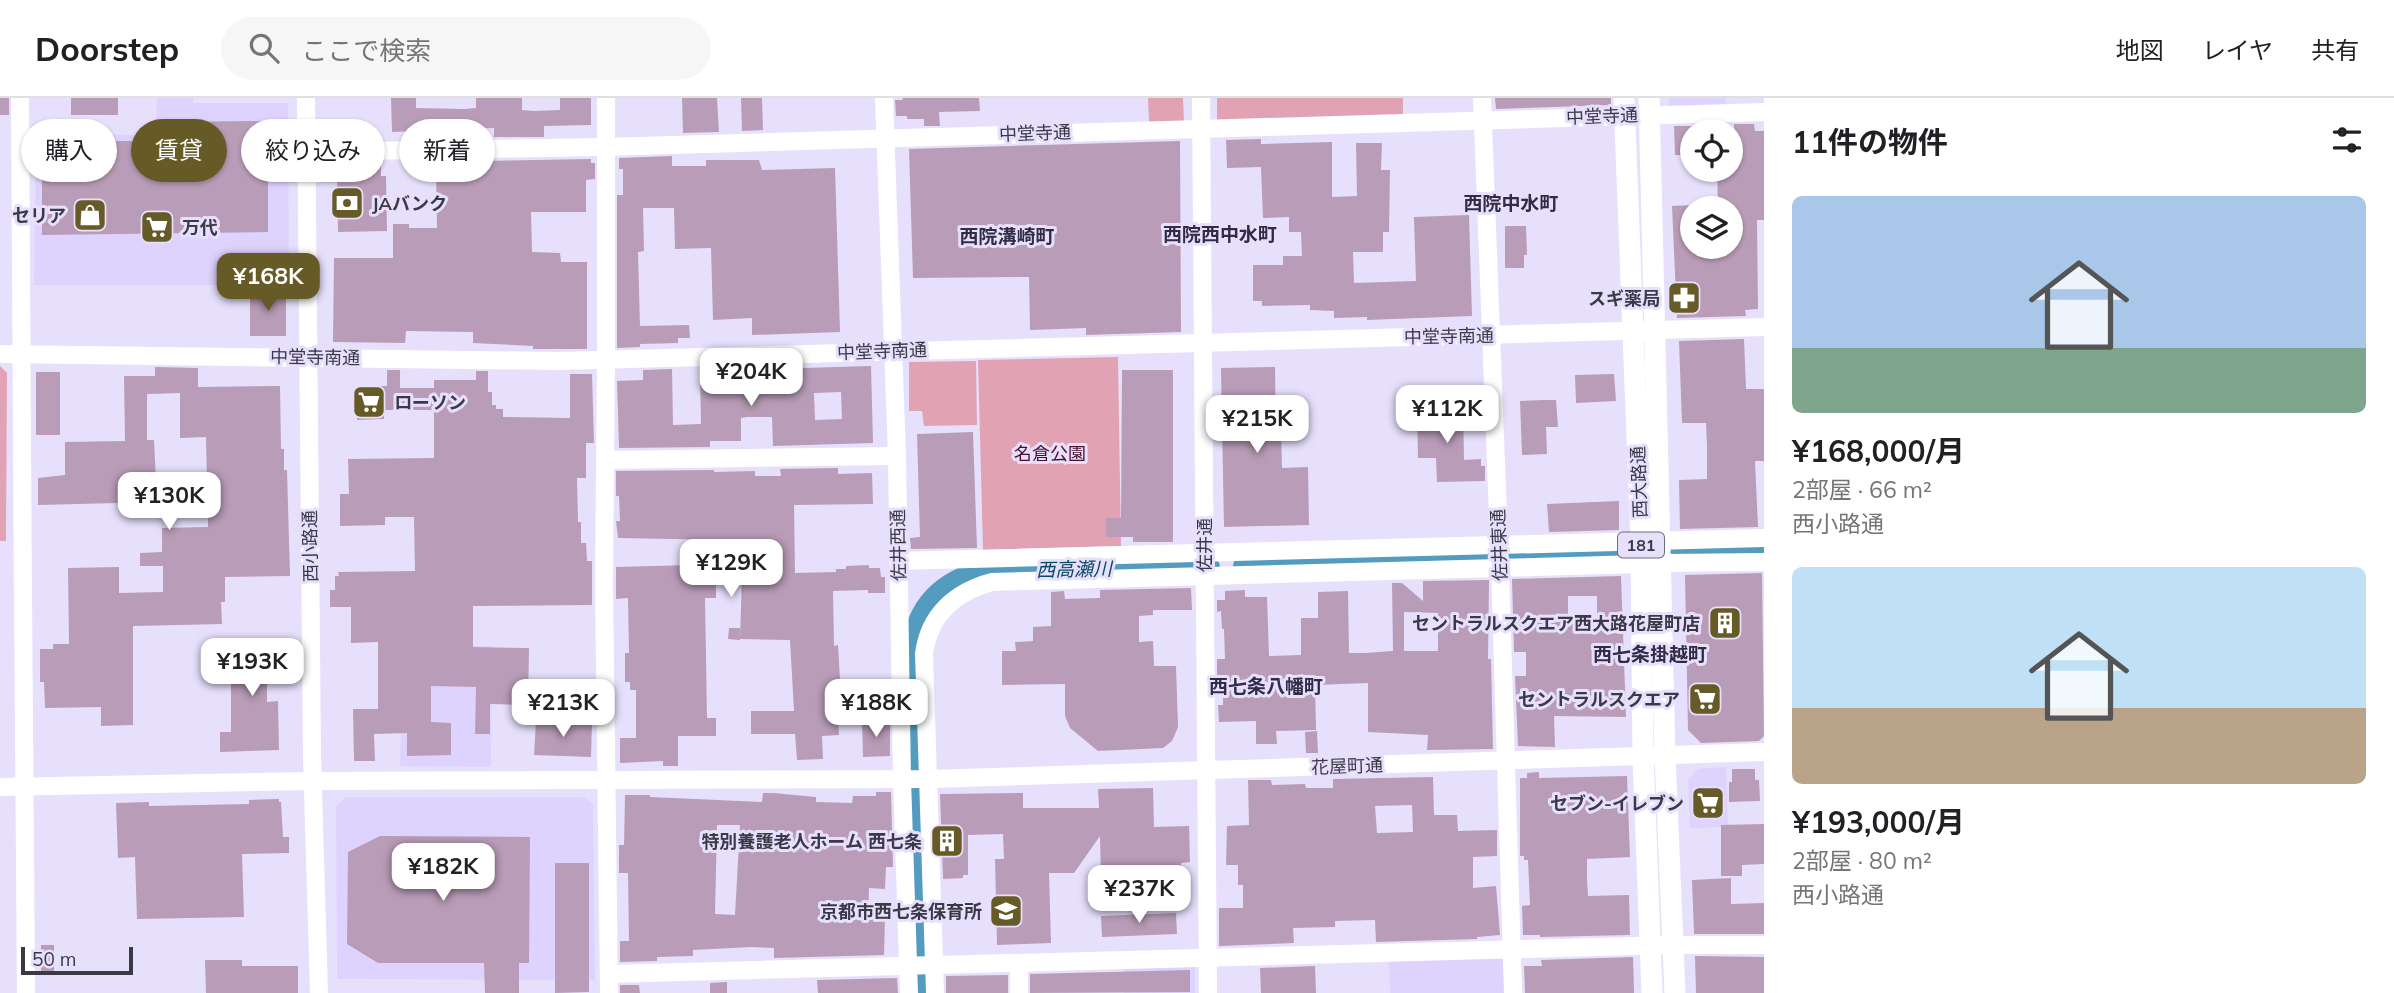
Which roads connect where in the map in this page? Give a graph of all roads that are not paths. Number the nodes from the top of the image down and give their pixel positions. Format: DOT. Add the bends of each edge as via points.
graph roads {
  1 [pos="20,98"];
  2 [pos="306,98"];
  3 [pos="606,98"];
  4 [pos="884,98"];
  5 [pos="1201,98"];
  6 [pos="1482,98"];
  7 [pos="1649,106"];
  8 [pos="1625,107"];
  9 [pos="1764,112"];
  10 [pos="306,119"];
  11 [pos="1483,121"];
  12 [pos="1201,128"];
  13 [pos="885,138"];
  14 [pos="605,147"];
  15 [pos="385,151"];
  16 [pos="306,182"];
  17 [pos="1764,327"];
  18 [pos="1633,332"];
  19 [pos="1656,332"];
  20 [pos="1491,335"];
  21 [pos="1202,342"];
  22 [pos="892,351"];
  23 [pos="0,354"];
  24 [pos="20,354"];
  25 [pos="308,356"];
  26 [pos="607,359"];
  27 [pos="897,456"];
  28 [pos="605,460"];
  29 [pos="1764,538"];
  30 [pos="1651,541"];
  31 [pos="1499,545"];
  32 [pos="898,561"];
  33 [pos="1764,562"];
  34 [pos="1651,563"];
  35 [pos="1204,566"];
  36 [pos="1500,568"];
  37 [pos="1764,752"];
  38 [pos="1654,756"];
  39 [pos="1505,762"];
  40 [pos="1206,770"];
  41 [pos="917,779"];
  42 [pos="606,780"];
  43 [pos="312,781"];
  44 [pos="25,787"];
  45 [pos="0,788"];
  46 [pos="1673,945"];
  47 [pos="1764,945"];
  48 [pos="1651,946"];
  49 [pos="1511,950"];
  50 [pos="1207,959"];
  51 [pos="934,964"];
  52 [pos="1018,964"];
  53 [pos="908,965"];
  54 [pos="610,974"];
  55 [pos="26,993"];
  56 [pos="319,993"];
  57 [pos="609,993"];
  58 [pos="909,993"];
  59 [pos="935,993"];
  60 [pos="1019,993"];
  61 [pos="1208,993"];
  62 [pos="1513,993"];
  63 [pos="1652,993"];
  64 [pos="1675,993"];
  1 -- 24 [label="street"];
  2 -- 10 [label="street, 西小路通"];
  3 -- 14 [label="street"];
  4 -- 13 [label="street, 佐井西通"];
  5 -- 12 [label="street, 佐井通"];
  6 -- 11 [label="street, 佐井東通"];
  7 -- 8 [label="street, 中堂寺通"];
  7 -- 9 [label="street, 中堂寺通"];
  7 -- 19 [label="main road, 西大路通 / 181"];
  8 -- 11 [label="street, 中堂寺通"];
  8 -- 18 [label="main road, 西大路通 / 181"];
  11 -- 12 [label="street, 中堂寺通"];
  11 -- 20 [label="street, 佐井東通"];
  12 -- 13 [label="street, 中堂寺通"];
  12 -- 21 [label="street, 佐井通"];
  13 -- 14 [label="street, 中堂寺通"];
  13 -- 22 [label="street, 佐井西通"];
  14 -- 15 [label="street, 中堂寺通"];
  14 -- 26 [label="street"];
  16 -- 25 [label="street, 西小路通"];
  17 -- 19 [label="street, 中堂寺南通"];
  18 -- 19 [label="street, 中堂寺南通"];
  18 -- 20 [label="street, 中堂寺南通"];
  18 -- 30 [label="main road, 西大路通 / 181"];
  19 -- 30 [label="main road, 西大路通 / 181"];
  20 -- 21 [label="street, 中堂寺南通"];
  20 -- 31 [label="street, 佐井東通"];
  21 -- 22 [label="street, 中堂寺南通"];
  21 -- 35 [label="street, 佐井通"];
  22 -- 26 [label="street, 中堂寺南通"];
  22 -- 27 [label="street, 佐井西通"];
  23 -- 24 [label="street, 中堂寺南通"];
  24 -- 25 [label="street, 中堂寺南通"];
  24 -- 44 [label="street"];
  25 -- 26 [label="street, 中堂寺南通"];
  25 -- 43 [label="street, 西小路通"];
  26 -- 28 [label="street"];
  27 -- 28 [label="street"];
  27 -- 32 [label="street, 佐井西通"];
  28 -- 42 [label="street"];
  29 -- 30 [label="street"];
  30 -- 31 [label="street"];
  30 -- 34 [label="main road, 西大路通 / 181"];
  31 -- 35 [label="street"];
  31 -- 36 [label="street, 佐井東通"];
  32 -- 35 [label="street"];
  32 -- 41 [label="street, 佐井西通"];
  33 -- 34 [label="street"];
  34 -- 36 [label="street"];
  34 -- 38 [label="main road, 西大路通 / 181"];
  35 -- 36 [label="street"];
  35 -- 40 [label="street, 佐井通"];
  35 -- 41 [label="street" via="992,582 963,593 938,615 926,640"];
  36 -- 39 [label="street, 佐井東通"];
  37 -- 38 [label="street, 花屋町通"];
  38 -- 39 [label="street, 花屋町通"];
  38 -- 46 [label="main road, 西大路通 / 181"];
  38 -- 48 [label="main road, 西大路通 / 181"];
  39 -- 40 [label="street, 花屋町通"];
  39 -- 49 [label="street, 佐井東通"];
  40 -- 41 [label="street, 花屋町通"];
  40 -- 50 [label="street, 佐井通"];
  41 -- 42 [label="street, 花屋町通"];
  41 -- 51 [label="street"];
  41 -- 53 [label="street, 佐井西通"];
  42 -- 43 [label="street, 花屋町通"];
  42 -- 54 [label="street"];
  43 -- 44 [label="street, 花屋町通"];
  43 -- 56 [label="street, 西小路通"];
  44 -- 45 [label="street, 花屋町通"];
  44 -- 55 [label="street"];
  46 -- 47 [label="street"];
  46 -- 48 [label="street"];
  46 -- 64 [label="main road, 西大路通 / 181"];
  48 -- 49 [label="street"];
  48 -- 63 [label="main road, 西大路通 / 181"];
  49 -- 50 [label="street"];
  49 -- 62 [label="street, 佐井東通"];
  50 -- 52 [label="street"];
  50 -- 61 [label="street, 佐井通"];
  51 -- 52 [label="street"];
  51 -- 53 [label="street"];
  51 -- 59 [label="street"];
  52 -- 60 [label="street"];
  53 -- 54 [label="street"];
  53 -- 58 [label="street, 佐井西通"];
  54 -- 57 [label="street"];
}
